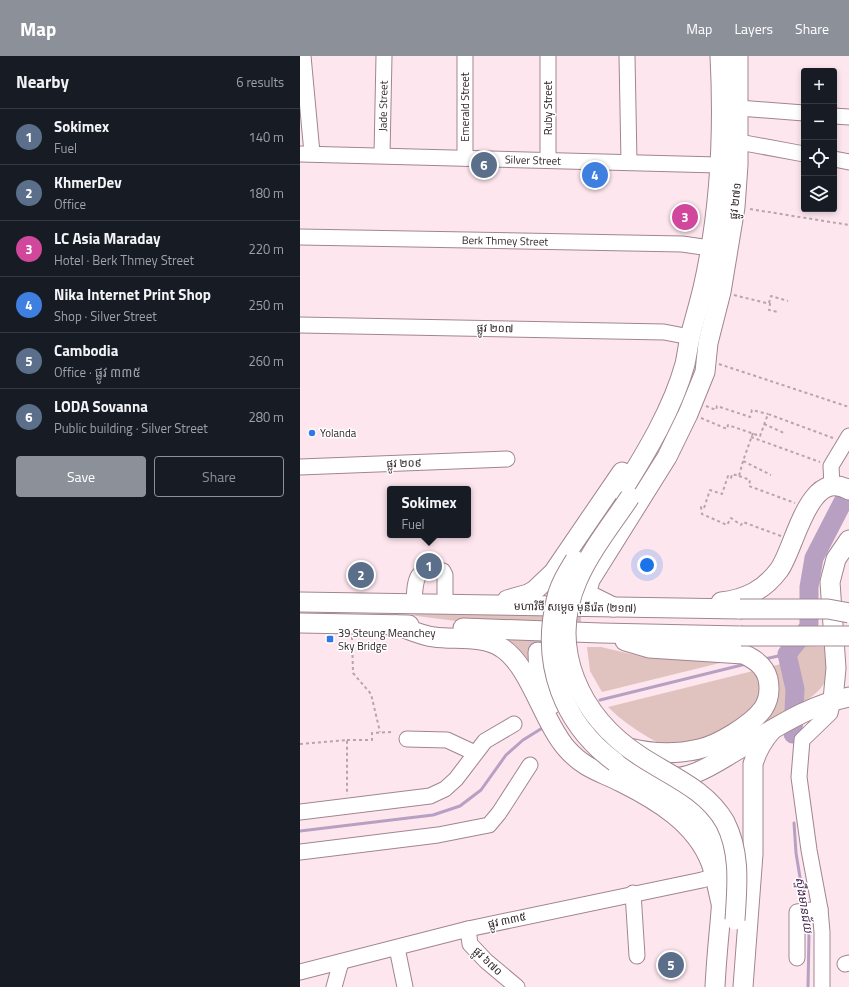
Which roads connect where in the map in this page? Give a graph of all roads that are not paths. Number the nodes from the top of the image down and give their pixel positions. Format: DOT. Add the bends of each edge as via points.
graph roads {
  1 [pos="303,56"];
  2 [pos="384,56"];
  3 [pos="465,56"];
  4 [pos="548,56"];
  5 [pos="627,56"];
  6 [pos="720,56"];
  7 [pos="738,56"];
  8 [pos="739,108"];
  9 [pos="801,113"];
  10 [pos="837,116"];
  11 [pos="849,117"];
  12 [pos="738,142"];
  13 [pos="306,153"];
  14 [pos="801,153"];
  15 [pos="382,155"];
  16 [pos="465,158"];
  17 [pos="548,160"];
  18 [pos="837,160"];
  19 [pos="629,162"];
  20 [pos="849,162"];
  21 [pos="718,165"];
  22 [pos="300,237"];
  23 [pos="710,248"];
  24 [pos="300,325"];
  25 [pos="690,337"];
  26 [pos="707,351"];
  27 [pos="847,439"];
  28 [pos="507,460"];
  29 [pos="300,467"];
  30 [pos="838,487"];
  31 [pos="626,494"];
  32 [pos="849,540"];
  33 [pos="300,602"];
  34 [pos="414,604"];
  35 [pos="445,604"];
  36 [pos="488,605"];
  37 [pos="613,607"];
  38 [pos="679,609"];
  39 [pos="849,613"];
  40 [pos="581,618"];
  41 [pos="849,618"];
  42 [pos="300,623"];
  43 [pos="396,625"];
  44 [pos="738,630"];
  45 [pos="849,636"];
  46 [pos="538,652"];
  47 [pos="833,701"];
  48 [pos="514,724"];
  49 [pos="777,727"];
  50 [pos="407,739"];
  51 [pos="475,753"];
  52 [pos="530,765"];
  53 [pos="623,765"];
  54 [pos="300,812"];
  55 [pos="300,852"];
  56 [pos="715,876"];
  57 [pos="633,894"];
  58 [pos="722,907"];
  59 [pos="812,910"];
  60 [pos="468,929"];
  61 [pos="397,948"];
  62 [pos="637,956"];
  63 [pos="797,958"];
  64 [pos="341,962"];
  65 [pos="300,972"];
  66 [pos="512,985"];
  67 [pos="334,987"];
  68 [pos="406,987"];
  69 [pos="715,987"];
  70 [pos="730,987"];
  71 [pos="743,987"];
  72 [pos="822,987"];
  1 -- 13 [label="street"];
  2 -- 15 [label="street, Jade Street"];
  3 -- 16 [label="street, Emerald Street"];
  4 -- 17 [label="street, Ruby Street"];
  5 -- 19 [label="street"];
  6 -- 21 [label="main road, ផ្លូវ ២៧១"];
  7 -- 8 [label="main road, ផ្លូវ ២៧១"];
  8 -- 9 [label="street"];
  8 -- 12 [label="main road, ផ្លូវ ២៧១"];
  10 -- 11 [label="street"];
  12 -- 14 [label="street"];
  12 -- 26 [label="main road, ផ្លូវ ២៧១" via="735,207 721,292"];
  13 -- 15 [label="street, Silver Street"];
  15 -- 16 [label="street, Silver Street"];
  16 -- 17 [label="street, Silver Street"];
  17 -- 19 [label="street, Silver Street"];
  18 -- 20 [label="street"];
  19 -- 21 [label="street, Silver Street"];
  21 -- 23 [label="main road, ផ្លូវ ២៧១"];
  22 -- 23 [label="street, Berk Thmey Street" via="682,244"];
  23 -- 25 [label="main road, ផ្លូវ ២៧១"];
  24 -- 25 [label="street, ផ្លូវ ២០៧" via="664,332"];
  25 -- 31 [label="main road" via="685,365 669,405"];
  25 -- 36 [label="main road" via="638,447 553,573 528,594"];
  26 -- 31 [label="main road" via="667,436"];
  26 -- 37 [label="main road" via="704,372 692,405 667,457 590,580 587,590 589,596"];
  27 -- 30 [label="street" via="831,466"];
  28 -- 29 [label="street, ផ្លូវ ២០៩"];
  30 -- 38 [label="main road" via="814,497 780,569 765,584 738,600 711,602"];
  31 -- 53 [label="main road, bridge" via="578,580 571,602 567,636 571,667 580,692"];
  32 -- 47 [label="main road" via="836,559 830,582 836,668"];
  33 -- 34 [label="main road, មហាវិថី សម្តេច មុនីរ៉េត (២១៧)"];
  34 -- 35 [label="main road, មហាវិថី សម្តេច មុនីរ៉េត (២១៧)"];
  34 -- 35 [label="street" via="418,574 438,570 443,571 445,575"];
  35 -- 36 [label="main road, មហាវិថី សម្តេច មុនីរ៉េត (២១៧)"];
  36 -- 37 [label="main road, មហាវិថី សម្តេច មុនីរ៉េត (២១៧)"];
  37 -- 38 [label="main road, មហាវិថី សម្តេច មុនីរ៉េត (២១៧)"];
  38 -- 44 [label="main road, មហាវិថី សម្តេច មុនីរ៉េត (២១៧)"];
  39 -- 44 [label="main road, មហាវិថី សម្តេច មុនីរ៉េត (២១៧), bridge" via="828,609"];
  40 -- 44 [label="main road"];
  41 -- 44 [label="main road"];
  42 -- 43 [label="main road, មហាវិថី សម្តេច មុនីរ៉េត (២១៧)"];
  43 -- 44 [label="main road, មហាវិថី សម្តេច មុនីរ៉េត (២១៧)" via="601,634"];
  43 -- 53 [label="main road" via="432,637 480,640 503,648 520,667 549,722 575,758 590,769"];
  44 -- 45 [label="main road, មហាវិថី សម្តេច មុនីរ៉េត (២១៧), bridge"];
  44 -- 53 [label="main road" via="754,658 762,666 769,685 767,702 753,719 721,740 699,749 660,754"];
  46 -- 53 [label="main road" via="543,682 564,728 594,761"];
  47 -- 49 [label="main road"];
  47 -- 59 [label="street" via="830,713 807,734 800,747 799,777"];
  48 -- 51 [label="street" via="485,741"];
  49 -- 53 [label="main road" via="685,777 660,778"];
  49 -- 71 [label="main road" via="762,740 753,764 753,854"];
  50 -- 51 [label="street" via="447,740"];
  51 -- 54 [label="street" via="456,780 430,796"];
  52 -- 55 [label="street" via="489,825 438,835"];
  53 -- 56 [label="main road" via="695,834 705,850"];
  53 -- 58 [label="main road" via="684,800 708,826 720,852 723,867"];
  53 -- 70 [label="main road, bridge" via="692,787 707,799 724,821 734,846 737,863"];
  56 -- 57 [label="street, ផ្លូវ ៣៣៥"];
  56 -- 58 [label="main road"];
  57 -- 60 [label="street, ផ្លូវ ៣៣៥"];
  57 -- 62 [label="street"];
  58 -- 69 [label="main road"];
  59 -- 63 [label="street" via="797,912"];
  59 -- 72 [label="street" via="822,932"];
  60 -- 61 [label="street, ផ្លូវ ៣៣៥"];
  60 -- 66 [label="street, ផ្លូវ ៦៧០" via="470,944"];
  61 -- 64 [label="street, ផ្លូវ ៣៣៥"];
  61 -- 68 [label="street"];
  64 -- 65 [label="street, ផ្លូវ ៣៣៥"];
  64 -- 67 [label="street"];
}
